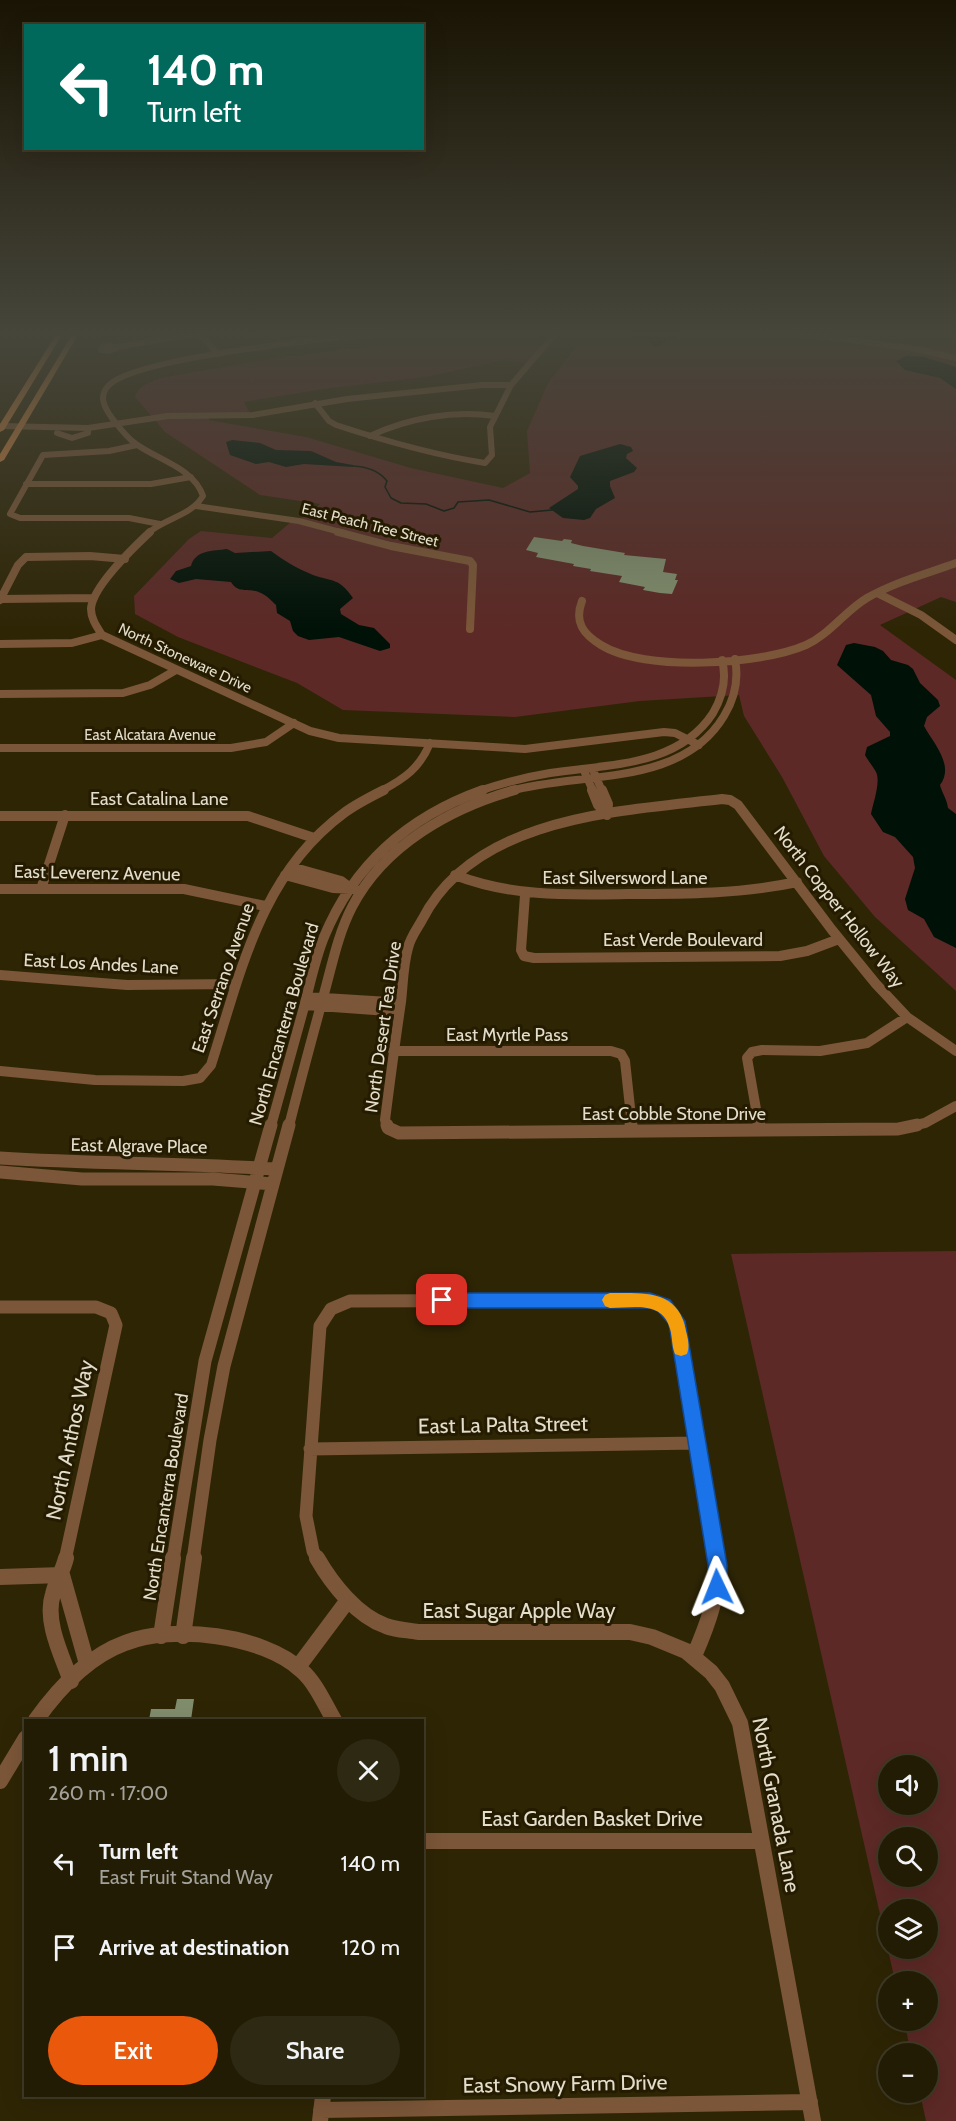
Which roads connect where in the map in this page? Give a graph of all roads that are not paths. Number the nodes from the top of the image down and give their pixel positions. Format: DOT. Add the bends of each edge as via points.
graph roads {
  1 [pos="18,432"];
  2 [pos="44,432"];
  3 [pos="87,432"];
  4 [pos="125,432"];
  5 [pos="358,432"];
  6 [pos="378,432"];
  7 [pos="490,432"];
  8 [pos="370,436"];
  9 [pos="137,445"];
  10 [pos="0,460"];
  11 [pos="191,477"];
  12 [pos="26,484"];
  13 [pos="195,506"];
  14 [pos="160,524"];
  15 [pos="125,559"];
  16 [pos="956,562"];
  17 [pos="877,592"];
  18 [pos="94,598"];
  19 [pos="0,599"];
  20 [pos="582,601"];
  21 [pos="470,629"];
  22 [pos="102,635"];
  23 [pos="956,640"];
  24 [pos="0,644"];
  25 [pos="735,659"];
  26 [pos="722,660"];
  27 [pos="176,670"];
  28 [pos="0,694"];
  29 [pos="294,723"];
  30 [pos="695,742"];
  31 [pos="430,743"];
  32 [pos="0,748"];
  33 [pos="589,772"];
  34 [pos="730,800"];
  35 [pos="65,815"];
  36 [pos="607,815"];
  37 [pos="0,816"];
  38 [pos="315,838"];
  39 [pos="288,871"];
  40 [pos="455,875"];
  41 [pos="797,882"];
  42 [pos="349,887"];
  43 [pos="0,889"];
  44 [pos="40,889"];
  45 [pos="362,890"];
  46 [pos="525,895"];
  47 [pos="265,906"];
  48 [pos="839,939"];
  49 [pos="0,975"];
  50 [pos="236,984"];
  51 [pos="307,1001"];
  52 [pos="323,1003"];
  53 [pos="399,1006"];
  54 [pos="907,1017"];
  55 [pos="393,1051"];
  56 [pos="956,1051"];
  57 [pos="0,1071"];
  58 [pos="956,1106"];
  59 [pos="388,1128"];
  60 [pos="760,1130"];
  61 [pos="632,1131"];
  62 [pos="0,1158"];
  63 [pos="259,1168"];
  64 [pos="277,1169"];
  65 [pos="0,1172"];
  66 [pos="256,1182"];
  67 [pos="273,1184"];
  68 [pos="0,1307"];
  69 [pos="697,1443"];
  70 [pos="310,1449"];
  71 [pos="62,1575"];
  72 [pos="0,1577"];
  73 [pos="348,1600"];
  74 [pos="187,1635"];
  75 [pos="161,1636"];
  76 [pos="694,1656"];
  77 [pos="87,1664"];
  78 [pos="298,1667"];
  79 [pos="71,1681"];
  80 [pos="37,1719"];
  81 [pos="333,1719"];
  82 [pos="24,1741"];
  83 [pos="0,1781"];
  84 [pos="424,1841"];
  85 [pos="760,1841"];
  86 [pos="810,2102"];
  87 [pos="321,2109"];
  88 [pos="813,2121"];
  1 -- 10 [label="main road"];
  2 -- 3 [label="street" via="70,437 84,436"];
  4 -- 9 [label="street"];
  5 -- 8 [label="street"];
  6 -- 8 [label="street"];
  7 -- 8 [label="street" via="492,455 485,463"];
  9 -- 11 [label="street"];
  9 -- 12 [label="street" via="109,451 47,453"];
  11 -- 12 [label="street" via="151,484"];
  11 -- 13 [label="street" via="203,492"];
  12 -- 14 [label="street" via="10,514 12,517 136,519"];
  13 -- 14 [label="street"];
  13 -- 21 [label="street, East Peach Tree Street" via="299,521 391,546 470,561"];
  14 -- 15 [label="street"];
  15 -- 18 [label="street"];
  15 -- 19 [label="street" via="26,557"];
  16 -- 17 [label="street"];
  17 -- 23 [label="street" via="921,615"];
  17 -- 25 [label="street" via="856,604 814,641 778,653"];
  18 -- 19 [label="street"];
  18 -- 22 [label="street, North Stoneware Drive" via="92,612"];
  20 -- 26 [label="street" via="578,623 588,637 620,655"];
  22 -- 24 [label="street" via="72,643"];
  22 -- 27 [label="street, North Stoneware Drive"];
  25 -- 26 [label="street"];
  25 -- 30 [label="street, North Encanterra Boulevard" via="738,685 728,711 718,729"];
  26 -- 30 [label="street, North Encanterra Boulevard" via="726,677 721,698"];
  27 -- 28 [label="street" via="150,685 123,693"];
  27 -- 29 [label="street, North Stoneware Drive"];
  29 -- 31 [label="street, North Stoneware Drive" via="339,738"];
  29 -- 32 [label="street, East Alcatara Avenue" via="266,742 231,748"];
  30 -- 31 [label="street, North Stoneware Drive" via="675,733 651,731 525,748"];
  30 -- 33 [label="street, North Encanterra Boulevard" via="670,761 654,766"];
  31 -- 38 [label="street, East Serrano Avenue" via="420,765 407,776 345,812"];
  33 -- 36 [label="street" via="598,806"];
  33 -- 42 [label="street, North Encanterra Boulevard" via="526,778 493,786 433,812 380,850"];
  33 -- 45 [label="street, North Encanterra Boulevard" via="481,801 449,816 399,851"];
  34 -- 36 [label="street, North Desert Tea Drive"];
  34 -- 41 [label="street, North Copper Hollow Way" via="738,805"];
  35 -- 37 [label="street, East Catalina Lane"];
  35 -- 38 [label="street, East Catalina Lane" via="248,816"];
  35 -- 44 [label="street"];
  36 -- 40 [label="street, North Desert Tea Drive" via="550,826 507,840"];
  38 -- 39 [label="street, East Serrano Avenue"];
  39 -- 42 [label="street" via="333,888"];
  39 -- 47 [label="street, East Serrano Avenue"];
  40 -- 46 [label="street, East Silversword Lane" via="477,885"];
  40 -- 53 [label="street, North Desert Tea Drive" via="441,887 416,926 408,947"];
  41 -- 46 [label="street, East Silversword Lane" via="727,894"];
  41 -- 48 [label="street, North Copper Hollow Way"];
  42 -- 45 [label="street"];
  42 -- 51 [label="street, North Encanterra Boulevard" via="323,939"];
  43 -- 44 [label="street, East Leverenz Avenue"];
  44 -- 47 [label="street, East Leverenz Avenue" via="184,889"];
  45 -- 52 [label="street, North Encanterra Boulevard" via="343,930"];
  46 -- 48 [label="street, East Verde Boulevard" via="521,950 524,956 534,958 780,956"];
  47 -- 50 [label="street, East Serrano Avenue"];
  48 -- 54 [label="street, North Copper Hollow Way"];
  49 -- 50 [label="street, East Los Andes Lane" via="127,985"];
  50 -- 57 [label="street, East Serrano Avenue" via="211,1065 200,1078 95,1080"];
  51 -- 52 [label="street"];
  51 -- 63 [label="street, North Encanterra Boulevard"];
  52 -- 53 [label="street" via="388,1011"];
  52 -- 64 [label="street, North Encanterra Boulevard"];
  53 -- 55 [label="street, North Desert Tea Drive"];
  54 -- 56 [label="street, North Copper Hollow Way"];
  54 -- 60 [label="street" via="867,1042 849,1047 752,1052 747,1058"];
  55 -- 59 [label="street, North Desert Tea Drive" via="385,1120"];
  55 -- 61 [label="street, East Myrtle Pass" via="621,1054"];
  58 -- 60 [label="street, East Cobble Stone Drive" via="925,1123 897,1129"];
  59 -- 61 [label="street, East Cobble Stone Drive" via="399,1133"];
  60 -- 61 [label="street, East Cobble Stone Drive"];
  62 -- 63 [label="street, East Algrave Place"];
  63 -- 64 [label="street, East Algrave Place"];
  63 -- 66 [label="street, North Encanterra Boulevard"];
  64 -- 67 [label="street, North Encanterra Boulevard"];
  65 -- 66 [label="street, East Algrave Place" via="82,1179"];
  66 -- 67 [label="street, East Algrave Place"];
  66 -- 75 [label="street, North Encanterra Boulevard" via="204,1369"];
  67 -- 74 [label="street, North Encanterra Boulevard" via="219,1392"];
  68 -- 71 [label="street, North Anthos Way" via="96,1307 111,1313 116,1325"];
  69 -- 70 [label="street, East La Palta Street"];
  69 -- 70 [label="street, East Sugar Apple Way" via="677,1321 664,1306 650,1300 350,1301 332,1305 320,1326"];
  69 -- 76 [label="street" via="717,1576 710,1618"];
  70 -- 73 [label="street, East Sugar Apple Way" via="306,1516 313,1551 329,1579"];
  71 -- 72 [label="street"];
  71 -- 77 [label="street, North Anthos Way"];
  71 -- 79 [label="street, North Anthos Way" via="52,1595 52,1618"];
  73 -- 76 [label="street, East Sugar Apple Way" via="385,1626 418,1632 630,1632 659,1638"];
  73 -- 78 [label="street"];
  74 -- 75 [label="street"];
  74 -- 78 [label="street" via="236,1639"];
  75 -- 77 [label="street" via="125,1642"];
  76 -- 85 [label="street, North Granada Lane" via="713,1671 729,1695 740,1723"];
  77 -- 79 [label="street"];
  78 -- 81 [label="street"];
  79 -- 80 [label="street"];
  82 -- 83 [label="street"];
  84 -- 85 [label="street, East Garden Basket Drive"];
  85 -- 86 [label="street, North Granada Lane"];
  86 -- 87 [label="street, East Snowy Farm Drive"];
  86 -- 88 [label="street, North Granada Lane"];
}
